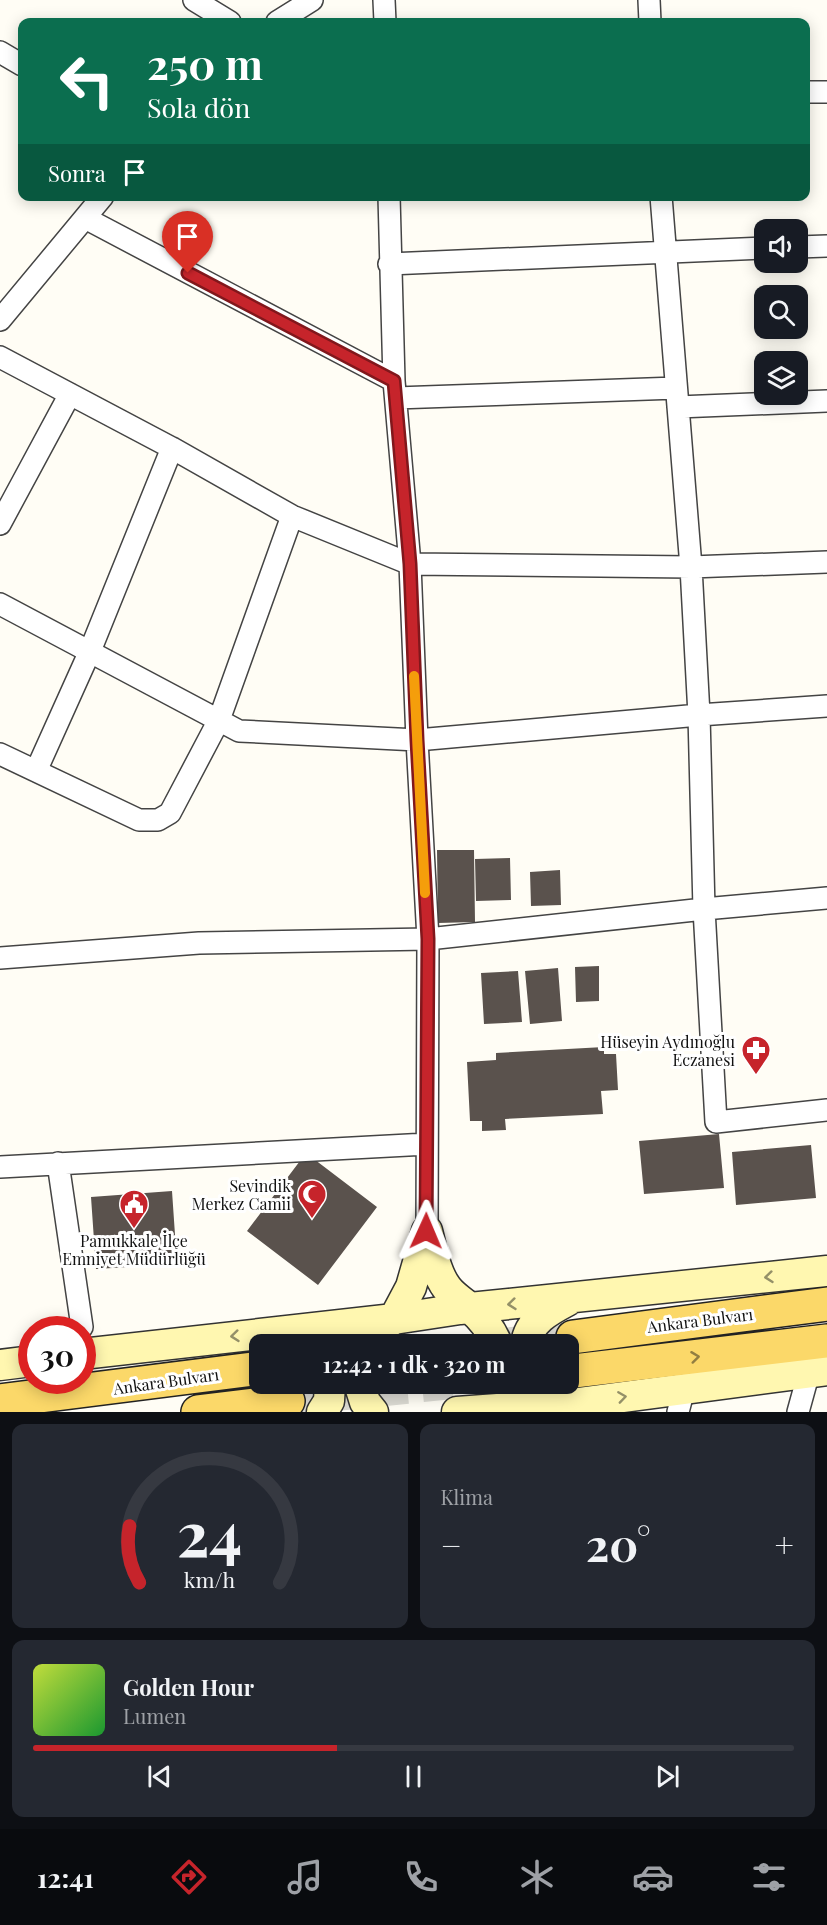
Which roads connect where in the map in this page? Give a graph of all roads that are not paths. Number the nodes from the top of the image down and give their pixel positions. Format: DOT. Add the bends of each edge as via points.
graph roads {
  1 [pos="194,0"];
  2 [pos="312,0"];
  3 [pos="384,0"];
  4 [pos="649,0"];
  5 [pos="223,18"];
  6 [pos="283,18"];
  7 [pos="385,18"];
  8 [pos="650,18"];
  9 [pos="0,52"];
  10 [pos="18,63"];
  11 [pos="810,92"];
  12 [pos="827,92"];
  13 [pos="99,201"];
  14 [pos="389,201"];
  15 [pos="661,201"];
  16 [pos="86,218"];
  17 [pos="827,246"];
  18 [pos="808,247"];
  19 [pos="754,248"];
  20 [pos="665,252"];
  21 [pos="389,264"];
  22 [pos="0,320"];
  23 [pos="0,357"];
  24 [pos="395,390"];
  25 [pos="70,394"];
  26 [pos="677,397"];
  27 [pos="827,401"];
  28 [pos="172,448"];
  29 [pos="292,516"];
  30 [pos="0,524"];
  31 [pos="827,562"];
  32 [pos="410,564"];
  33 [pos="692,567"];
  34 [pos="0,604"];
  35 [pos="90,651"];
  36 [pos="827,706"];
  37 [pos="699,715"];
  38 [pos="219,720"];
  39 [pos="417,740"];
  40 [pos="0,755"];
  41 [pos="36,771"];
  42 [pos="827,898"];
  43 [pos="704,909"];
  44 [pos="428,939"];
  45 [pos="0,958"];
  46 [pos="827,1110"];
  47 [pos="427,1144"];
  48 [pos="58,1163"];
  49 [pos="0,1167"];
  50 [pos="426,1231"];
  51 [pos="827,1271"];
  52 [pos="572,1298"];
  53 [pos="827,1304"];
  54 [pos="470,1308"];
  55 [pos="79,1316"];
  56 [pos="394,1319"];
  57 [pos="314,1334"];
  58 [pos="373,1334"];
  59 [pos="492,1334"];
  60 [pos="529,1334"];
  61 [pos="579,1336"];
  62 [pos="249,1338"];
  63 [pos="96,1341"];
  64 [pos="827,1341"];
  65 [pos="18,1363"];
  66 [pos="0,1365"];
  67 [pos="249,1369"];
  68 [pos="818,1371"];
  69 [pos="579,1386"];
  70 [pos="579,1387"];
  71 [pos="329,1394"];
  72 [pos="491,1394"];
  73 [pos="545,1394"];
  74 [pos="681,1400"];
  75 [pos="0,1401"];
  76 [pos="288,1401"];
  77 [pos="470,1411"];
  78 [pos="198,1412"];
  79 [pos="322,1412"];
  80 [pos="798,1412"];
  1 -- 5 [label="street"];
  2 -- 6 [label="street"];
  3 -- 7 [label="street"];
  4 -- 8 [label="street"];
  9 -- 10 [label="street"];
  11 -- 12 [label="street"];
  13 -- 16 [label="street"];
  14 -- 21 [label="street"];
  15 -- 20 [label="street"];
  16 -- 22 [label="street"];
  16 -- 24 [label="street"];
  17 -- 18 [label="street"];
  19 -- 20 [label="street"];
  20 -- 21 [label="street"];
  20 -- 26 [label="street"];
  21 -- 24 [label="street"];
  23 -- 25 [label="street"];
  24 -- 26 [label="street"];
  24 -- 32 [label="street"];
  25 -- 28 [label="street"];
  25 -- 30 [label="street"];
  26 -- 27 [label="street"];
  26 -- 33 [label="street"];
  28 -- 29 [label="street"];
  28 -- 35 [label="street"];
  29 -- 32 [label="street"];
  29 -- 38 [label="street"];
  31 -- 33 [label="street"];
  32 -- 33 [label="street"];
  32 -- 39 [label="street"];
  33 -- 37 [label="street"];
  34 -- 35 [label="street"];
  35 -- 38 [label="street"];
  35 -- 41 [label="street"];
  36 -- 37 [label="street"];
  37 -- 39 [label="street"];
  37 -- 43 [label="street"];
  38 -- 39 [label="street" via="239,730"];
  38 -- 41 [label="street" via="170,813 158,820 139,820"];
  39 -- 44 [label="street"];
  40 -- 41 [label="street"];
  42 -- 43 [label="street"];
  43 -- 44 [label="street"];
  43 -- 46 [label="street" via="716,1122"];
  44 -- 45 [label="street" via="199,943"];
  44 -- 47 [label="street"];
  47 -- 48 [label="street"];
  47 -- 50 [label="street"];
  48 -- 49 [label="street"];
  48 -- 55 [label="street"];
  50 -- 54 [label="main road" via="448,1291"];
  50 -- 56 [label="main road" via="411,1287"];
  51 -- 52 [label="main road, one-way"];
  52 -- 54 [label="main road, one-way"];
  52 -- 60 [label="main road" via="536,1320"];
  53 -- 61 [label="main road, Ankara Bulvarı"];
  54 -- 56 [label="main road"];
  54 -- 59 [label="main road"];
  56 -- 57 [label="main road"];
  56 -- 58 [label="main road"];
  62 -- 63 [label="main road, one-way"];
  69 -- 64 [label="main road, one-way"];
  65 -- 66 [label="main road"];
  67 -- 75 [label="main road, Ankara Bulvarı"];
  68 -- 74 [label="main road"];
  68 -- 80 [label="street"];
  70 -- 74 [label="main road, one-way"];
  71 -- 79 [label="main road"];
  72 -- 77 [label="main road"];
  73 -- 77 [label="main road"];
  76 -- 78 [label="main road"];
}
